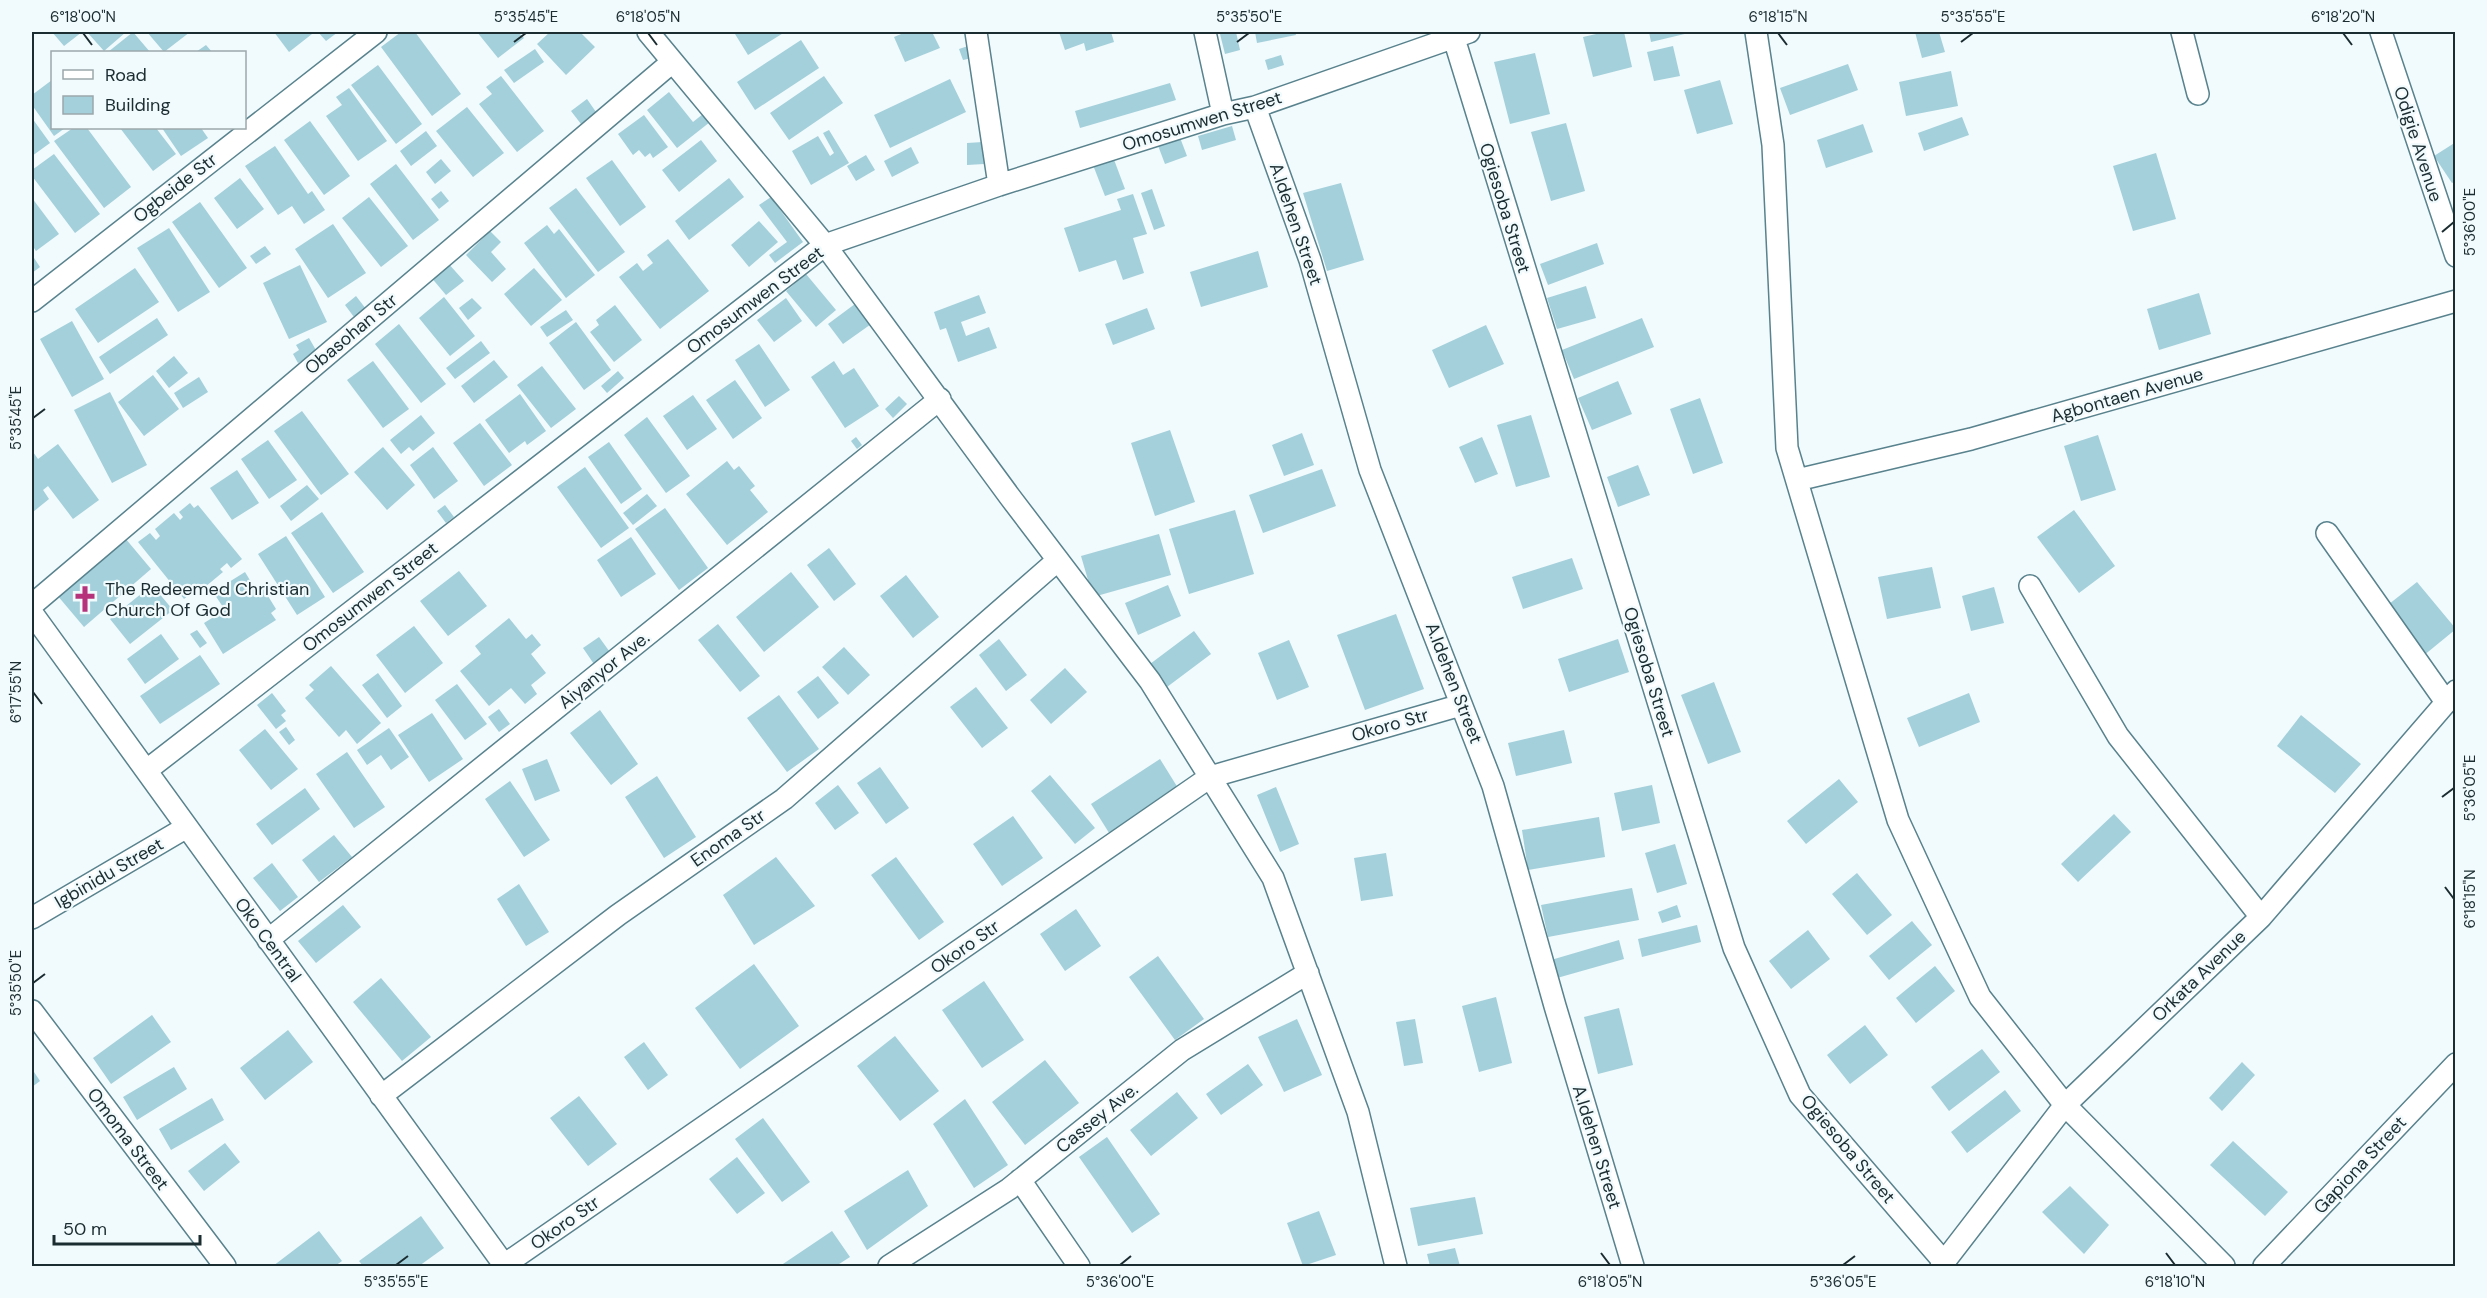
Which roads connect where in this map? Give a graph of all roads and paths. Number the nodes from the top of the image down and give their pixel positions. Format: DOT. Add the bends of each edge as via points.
graph roads {
  1 [pos="376,32"];
  2 [pos="648,32"];
  3 [pos="976,32"];
  4 [pos="1205,32"];
  5 [pos="1756,32"];
  6 [pos="2181,32"];
  7 [pos="2381,32"];
  8 [pos="1458,33"];
  9 [pos="671,63"];
  10 [pos="2198,94"];
  11 [pos="1255,107"];
  12 [pos="1223,114"];
  13 [pos="999,185"];
  14 [pos="825,245"];
  15 [pos="2456,256"];
  16 [pos="32,301"];
  17 [pos="2456,302"];
  18 [pos="940,399"];
  19 [pos="1797,480"];
  20 [pos="2327,533"];
  21 [pos="1058,560"];
  22 [pos="2030,586"];
  23 [pos="32,605"];
  24 [pos="32,614"];
  25 [pos="2451,696"];
  26 [pos="1461,705"];
  27 [pos="147,770"];
  28 [pos="1210,777"];
  29 [pos="187,827"];
  30 [pos="2261,917"];
  31 [pos="32,918"];
  32 [pos="268,940"];
  33 [pos="1308,973"];
  34 [pos="32,1011"];
  35 [pos="2456,1064"];
  36 [pos="381,1096"];
  37 [pos="2065,1105"];
  38 [pos="1020,1180"];
  39 [pos="1943,1264"];
  40 [pos="225,1266"];
  41 [pos="505,1266"];
  42 [pos="889,1266"];
  43 [pos="1079,1266"];
  44 [pos="1396,1266"];
  45 [pos="1633,1266"];
  46 [pos="2223,1266"];
  47 [pos="2264,1266"];
  1 -- 16 [label="street, Ogbeide Str"];
  2 -- 9 [label="street"];
  3 -- 13 [label="street"];
  4 -- 12 [label="street"];
  5 -- 19 [label="street" via="1773,145 1787,448"];
  6 -- 10 [label="street"];
  7 -- 15 [label="street, Odigie Avenue"];
  8 -- 11 [label="street, Omosumwen Street"];
  8 -- 39 [label="street, Ogiesoba Street" via="1734,948 1800,1095"];
  9 -- 14 [label="street"];
  9 -- 23 [label="street, Obasohan Str"];
  11 -- 12 [label="street, Omosumwen Street"];
  11 -- 26 [label="street, A.Idehen Street" via="1310,260 1370,470"];
  12 -- 13 [label="street, Omosumwen Street"];
  13 -- 14 [label="street, Omosumwen Street"];
  14 -- 18 [label="street"];
  14 -- 27 [label="street, Omosumwen Street"];
  17 -- 19 [label="street, Agbontaen Avenue" via="1971,440"];
  18 -- 21 [label="street"];
  18 -- 32 [label="street, Aiyanyor Ave."];
  19 -- 37 [label="street" via="1898,820 1980,997"];
  20 -- 25 [label="street"];
  21 -- 28 [label="street" via="1150,681"];
  21 -- 36 [label="street, Enoma Str" via="784,799 618,915"];
  22 -- 30 [label="street" via="2118,736"];
  24 -- 27 [label="street, Oko Central"];
  25 -- 30 [label="street, Orkata Avenue"];
  26 -- 28 [label="street, Okoro Str"];
  26 -- 45 [label="street, A.Idehen Street" via="1493,786"];
  27 -- 29 [label="street, Oko Central"];
  28 -- 33 [label="street" via="1273,878"];
  28 -- 41 [label="street, Okoro Str"];
  29 -- 31 [label="street, Igbinidu Street"];
  29 -- 32 [label="street, Oko Central"];
  30 -- 37 [label="street, Orkata Avenue"];
  32 -- 36 [label="street, Oko Central"];
  33 -- 38 [label="street, Cassey Ave." via="1182,1050"];
  33 -- 44 [label="street" via="1358,1112"];
  34 -- 40 [label="street, Omoma Street"];
  35 -- 47 [label="street, Gapiona Street"];
  36 -- 41 [label="street, Oko Central"];
  37 -- 39 [label="street, Orkata Avenue"];
  37 -- 46 [label="street"];
  38 -- 42 [label="street, Cassey Ave."];
  38 -- 43 [label="street"];
}
